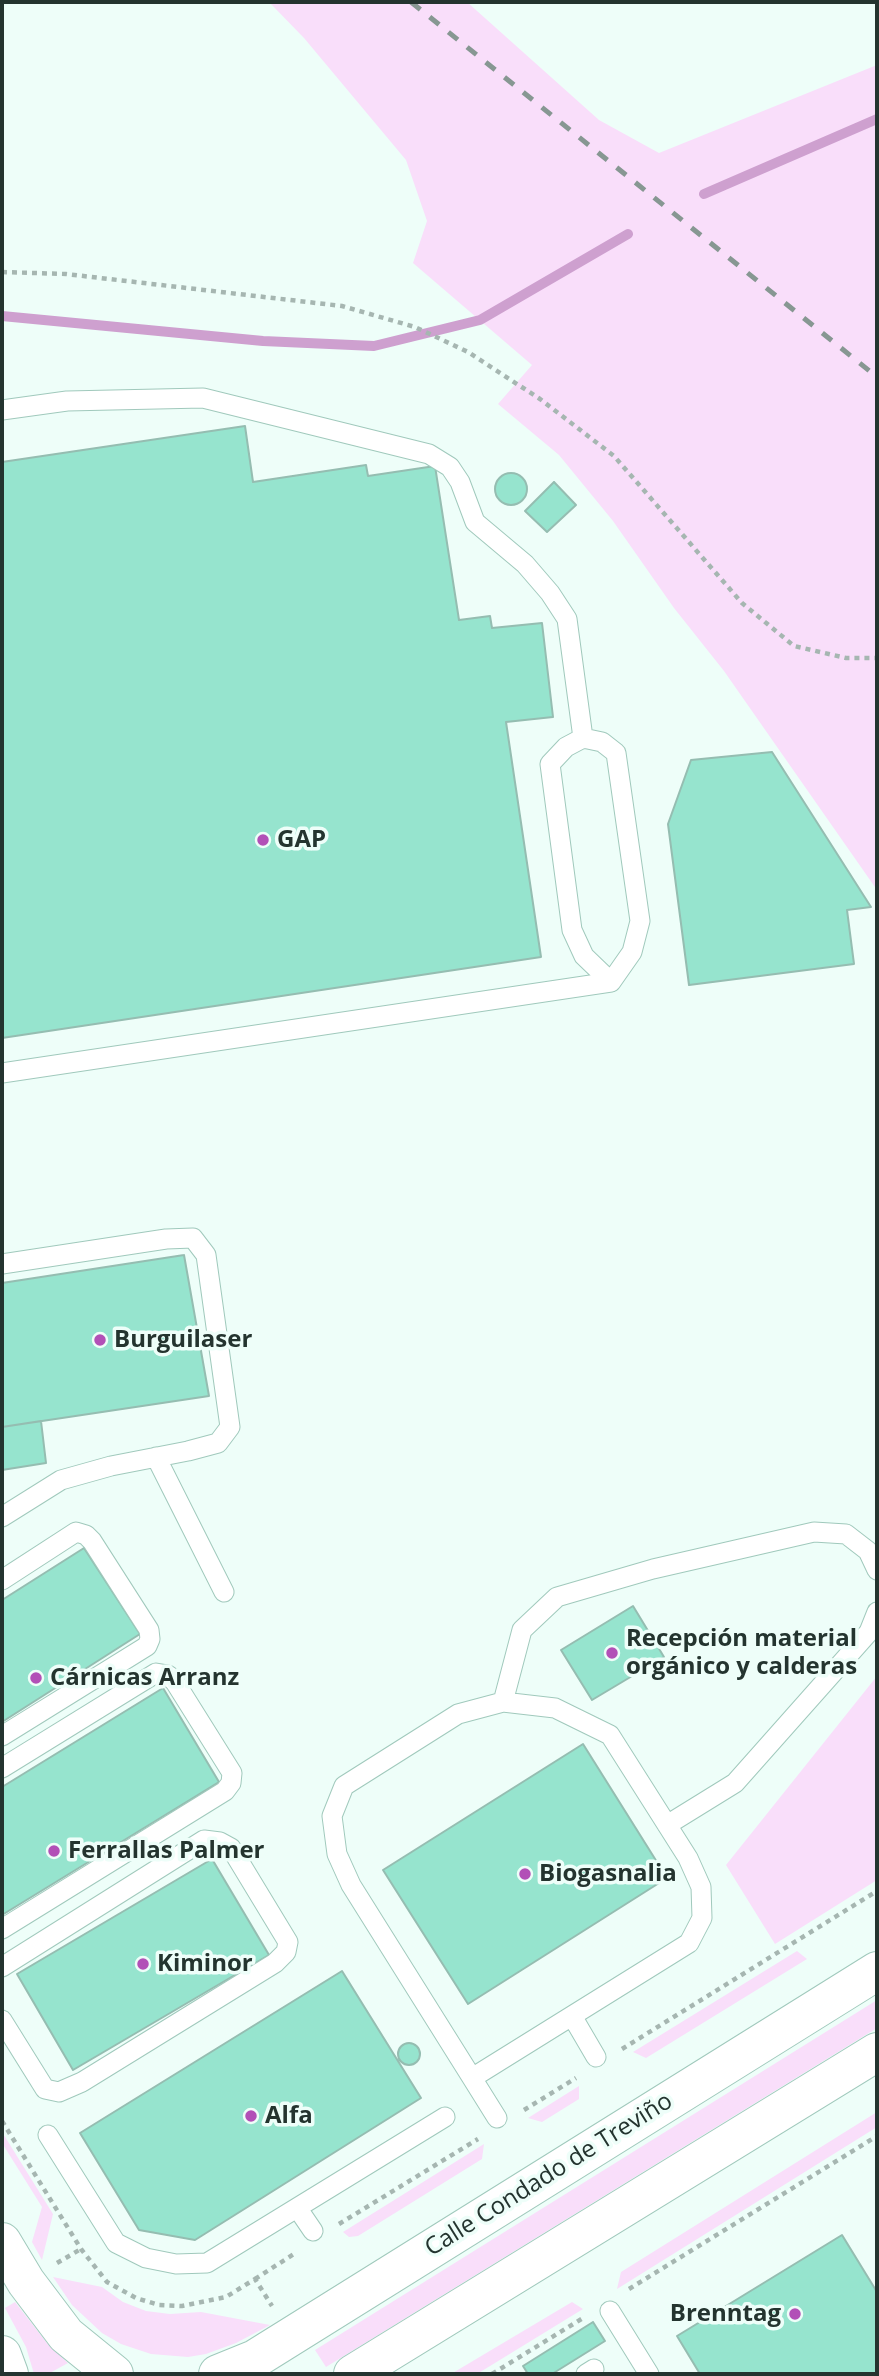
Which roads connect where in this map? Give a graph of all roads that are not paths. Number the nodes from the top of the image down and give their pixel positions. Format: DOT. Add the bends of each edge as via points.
graph roads {
  1 [pos="2,410"];
  2 [pos="583,738"];
  3 [pos="611,982"];
  4 [pos="2,1073"];
  5 [pos="2,1265"];
  6 [pos="156,1457"];
  7 [pos="2,1517"];
  8 [pos="877,1570"];
  9 [pos="2,1580"];
  10 [pos="224,1592"];
  11 [pos="877,1612"];
  12 [pos="503,1702"];
  13 [pos="2,1736"];
  14 [pos="2,1768"];
  15 [pos="667,1825"];
  16 [pos="2,1929"];
  17 [pos="2,1967"];
  18 [pos="877,1971"];
  19 [pos="572,2016"];
  20 [pos="2,2020"];
  21 [pos="8,2045"];
  22 [pos="877,2052"];
  23 [pos="604,2056"];
  24 [pos="472,2078"];
  25 [pos="445,2117"];
  26 [pos="493,2125"];
  27 [pos="48,2135"];
  28 [pos="298,2209"];
  29 [pos="316,2236"];
  30 [pos="2,2242"];
  31 [pos="614,2304"];
  32 [pos="2,2356"];
  33 [pos="9,2374"];
  34 [pos="114,2374"];
  35 [pos="218,2374"];
  36 [pos="354,2374"];
  37 [pos="649,2374"];
  1 -- 2 [label="lane" via="67,401 203,398 429,454 450,467 475,522 525,564 567,619"];
  2 -- 3 [label="lane" via="602,742 616,753 640,921 632,952"];
  2 -- 3 [label="lane" via="550,764 572,930 584,956"];
  3 -- 4 [label="lane"];
  5 -- 6 [label="lane" via="193,1238 206,1255 230,1427 218,1443"];
  6 -- 7 [label="lane" via="61,1480"];
  6 -- 10 [label="lane"];
  8 -- 12 [label="lane" via="868,1551 845,1534 814,1532 653,1569 557,1597 522,1630"];
  9 -- 13 [label="lane" via="76,1532 86,1535 149,1630 149,1639 146,1646"];
  11 -- 15 [label="lane" via="869,1632 735,1783"];
  12 -- 15 [label="lane" via="555,1708 610,1735"];
  12 -- 24 [label="lane" via="458,1714 344,1786 332,1816 337,1854 351,1885"];
  14 -- 16 [label="lane" via="156,1673 175,1682 232,1773 225,1791"];
  15 -- 19 [label="lane" via="701,1887 702,1918 689,1942"];
  17 -- 21 [label="lane" via="204,1840 231,1847 288,1942 286,1952 275,1963 82,2082 58,2092 45,2088"];
  18 -- 35 [label="street, Calle Condado de Treviño" via="255,2359"];
  19 -- 23 [label="lane"];
  19 -- 24 [label="lane"];
  20 -- 21 [label="lane"];
  22 -- 36 [label="street"];
  24 -- 26 [label="lane"];
  25 -- 28 [label="lane"];
  27 -- 28 [label="lane" via="116,2243 146,2258 176,2264 207,2263"];
  28 -- 29 [label="lane"];
  30 -- 34 [label="street" via="66,2335"];
  31 -- 37 [label="lane"];
  32 -- 33 [label="street"];
}
